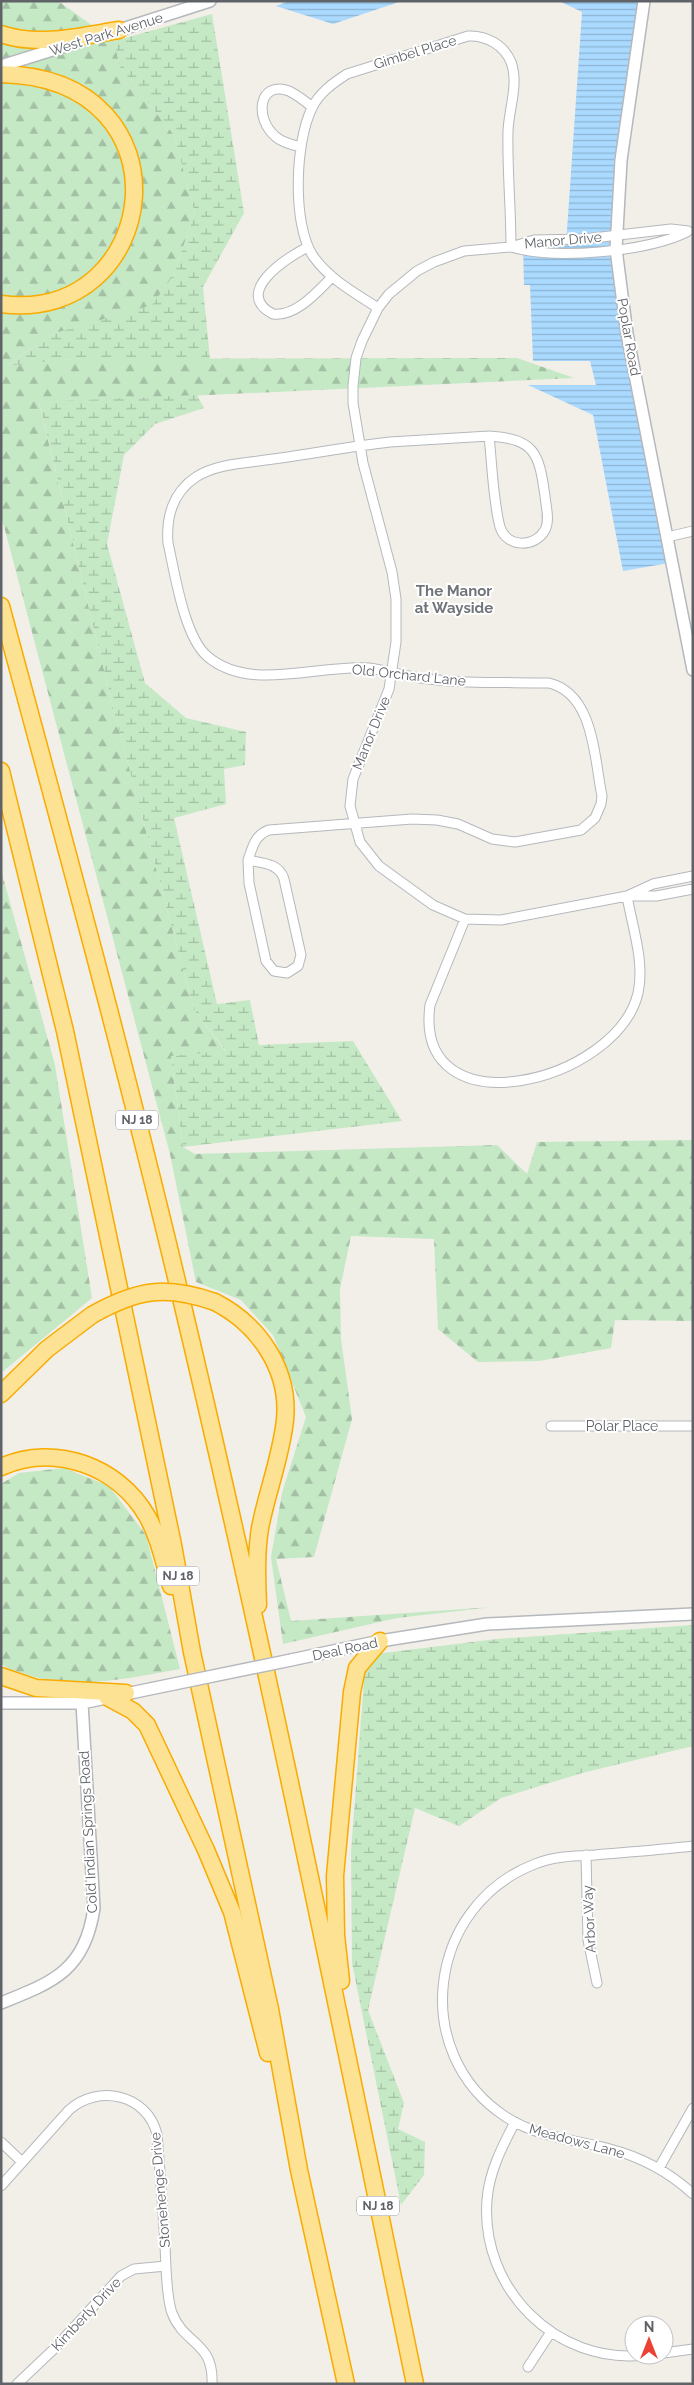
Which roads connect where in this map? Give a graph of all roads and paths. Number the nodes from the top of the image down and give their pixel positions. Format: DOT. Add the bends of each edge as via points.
graph roads {
  1 [pos="210,1"];
  2 [pos="644,1"];
  3 [pos="119,30"];
  4 [pos="1,34"];
  5 [pos="1,66"];
  6 [pos="1,74"];
  7 [pos="312,107"];
  8 [pos="301,148"];
  9 [pos="691,231"];
  10 [pos="616,235"];
  11 [pos="511,246"];
  12 [pos="308,247"];
  13 [pos="616,249"];
  14 [pos="332,277"];
  15 [pos="1,304"];
  16 [pos="378,308"];
  17 [pos="489,436"];
  18 [pos="360,447"];
  19 [pos="693,531"];
  20 [pos="667,538"];
  21 [pos="1,606"];
  22 [pos="693,670"];
  23 [pos="392,673"];
  24 [pos="1,771"];
  25 [pos="355,823"];
  26 [pos="248,860"];
  27 [pos="693,876"];
  28 [pos="693,888"];
  29 [pos="627,896"];
  30 [pos="465,919"];
  31 [pos="1,1394"];
  32 [pos="551,1426"];
  33 [pos="693,1426"];
  34 [pos="1,1467"];
  35 [pos="693,1614"];
  36 [pos="259,1637"];
  37 [pos="380,1641"];
  38 [pos="192,1652"];
  39 [pos="1,1676"];
  40 [pos="126,1693"];
  41 [pos="107,1697"];
  42 [pos="1,1703"];
  43 [pos="82,1703"];
  44 [pos="693,1846"];
  45 [pos="586,1855"];
  46 [pos="597,1983"];
  47 [pos="1,2003"];
  48 [pos="342,2028"];
  49 [pos="693,2108"];
  50 [pos="515,2122"];
  51 [pos="1,2142"];
  52 [pos="22,2162"];
  53 [pos="659,2168"];
  54 [pos="299,2170"];
  55 [pos="1,2186"];
  56 [pos="693,2194"];
  57 [pos="166,2266"];
  58 [pos="550,2332"];
  59 [pos="693,2350"];
  60 [pos="674,2352"];
  61 [pos="624,2356"];
  62 [pos="528,2367"];
  63 [pos="17,2384"];
  64 [pos="212,2384"];
  65 [pos="346,2384"];
  66 [pos="415,2384"];
  1 -- 3 [label="street, West Park Avenue"];
  2 -- 10 [label="street, Poplar Road" via="621,160"];
  3 -- 4 [label="highway" via="42,40 24,40"];
  3 -- 5 [label="street, West Park Avenue"];
  6 -- 15 [label="highway" via="56,82 79,92 98,106 110,119 128,152 134,180 134,199 122,243 93,279 54,300 29,305"];
  7 -- 8 [label="street, Gimbel Place"];
  7 -- 8 [label="street" via="281,90 270,93 262,103 261,117 269,130 282,141"];
  7 -- 11 [label="street, Gimbel Place" via="334,82 364,68 468,36 486,38 498,45 510,59 514,82 508,132"];
  8 -- 12 [label="street, Gimbel Place" via="299,214"];
  9 -- 10 [label="street, Manor Drive" via="671,229"];
  9 -- 13 [label="street, Manor Drive" via="673,238"];
  10 -- 11 [label="street, Manor Drive" via="534,240"];
  10 -- 13 [label="street, Poplar Road"];
  11 -- 13 [label="street, Manor Drive" via="534,253"];
  11 -- 16 [label="street, Manor Drive" via="464,251 434,262 402,283"];
  12 -- 14 [label="street, Gimbel Place"];
  12 -- 14 [label="street" via="276,266 259,289 261,305 273,314 290,312"];
  13 -- 20 [label="street, Poplar Road" via="627,334"];
  14 -- 16 [label="street, Gimbel Place"];
  16 -- 18 [label="street, Manor Drive" via="362,341 354,371 353,403"];
  17 -- 17 [label="street, Old Orchard Lane" via="510,437 520,442 540,465 547,520 543,533 534,541 512,541 500,528"];
  17 -- 18 [label="street, Old Orchard Lane"];
  18 -- 23 [label="street, Manor Drive" via="392,572 396,600"];
  18 -- 23 [label="street, Old Orchard Lane" via="218,468 204,473 185,486 175,500 168,521 168,543 189,630 200,649 219,665 248,674 352,668"];
  19 -- 20 [label="street"];
  20 -- 22 [label="street, Poplar Road"];
  21 -- 36 [label="highway, NJ 18" via="142,1137"];
  23 -- 25 [label="street, Manor Drive" via="384,704 353,779 350,806"];
  23 -- 25 [label="street, Old Orchard Lane" via="443,680 549,684 568,691 578,700 586,718 601,804 595,818 581,830 515,842 492,839 458,824 437,820"];
  24 -- 38 [label="highway, NJ 18" via="65,1031 169,1525"];
  25 -- 26 [label="street, Old Orchard Lane" via="270,830 258,836"];
  25 -- 30 [label="street, Manor Drive" via="360,842 379,866 433,905"];
  26 -- 26 [label="street, Old Orchard Lane" via="266,961 274,971 287,973 298,966 301,955 284,879 273,865"];
  27 -- 29 [label="street, Manor Drive" via="653,884"];
  28 -- 29 [label="street, Manor Drive" via="656,896"];
  29 -- 30 [label="street, Manor Drive" via="501,920"];
  29 -- 30 [label="street" via="640,976 636,1000 627,1019 608,1041 580,1060 556,1072 514,1082 485,1082 459,1074 442,1058 431,1037 430,1005"];
  31 -- 36 [label="highway, bridge" via="47,1349 92,1315 112,1303 145,1292 190,1293 216,1302 242,1318 262,1339 275,1362 284,1393 283,1430 257,1552"];
  32 -- 33 [label="street, Polar Place"];
  34 -- 38 [label="highway" via="35,1458 63,1458 100,1470 125,1487 143,1510 154,1532"];
  35 -- 37 [label="street, Deal Road" via="487,1624"];
  36 -- 48 [label="highway, NJ 18"];
  37 -- 40 [label="street, Deal Road, bridge"];
  37 -- 48 [label="highway" via="366,1655 355,1674 341,1798 335,1903"];
  38 -- 54 [label="highway, NJ 18" via="270,2009"];
  39 -- 40 [label="highway" via="36,1688"];
  40 -- 41 [label="street, Deal Road"];
  41 -- 43 [label="street, Deal Road"];
  41 -- 54 [label="highway" via="139,1716 149,1729 220,1881 237,1931"];
  42 -- 43 [label="street, Deal Road"];
  43 -- 47 [label="street, Cold Indian Springs Road" via="94,1908 88,1939 62,1973"];
  44 -- 45 [label="street, Meadows Lane"];
  45 -- 46 [label="street, Arbor Way" via="588,1940"];
  45 -- 50 [label="street, Meadows Lane" via="535,1864 493,1887 463,1923 445,1968 442,2008 454,2055 478,2093"];
  48 -- 66 [label="highway, NJ 18"];
  49 -- 53 [label="street"];
  50 -- 53 [label="street, Meadows Lane" via="541,2133 631,2155"];
  50 -- 58 [label="street" via="495,2163 490,2182 486,2209 489,2238 509,2290 533,2319"];
  51 -- 52 [label="street"];
  52 -- 55 [label="street, Stonehenge Drive"];
  52 -- 57 [label="street, Stonehenge Drive" via="69,2110 81,2102 111,2096 138,2104 150,2117 157,2134"];
  53 -- 56 [label="street, Meadows Lane"];
  54 -- 65 [label="highway, NJ 18"];
  57 -- 63 [label="street, Kimberly Drive" via="134,2269 121,2276"];
  57 -- 64 [label="street, Stonehenge Drive" via="172,2313 177,2323 206,2353"];
  58 -- 61 [label="street" via="588,2350"];
  58 -- 62 [label="street"];
  59 -- 60 [label="street"];
}
